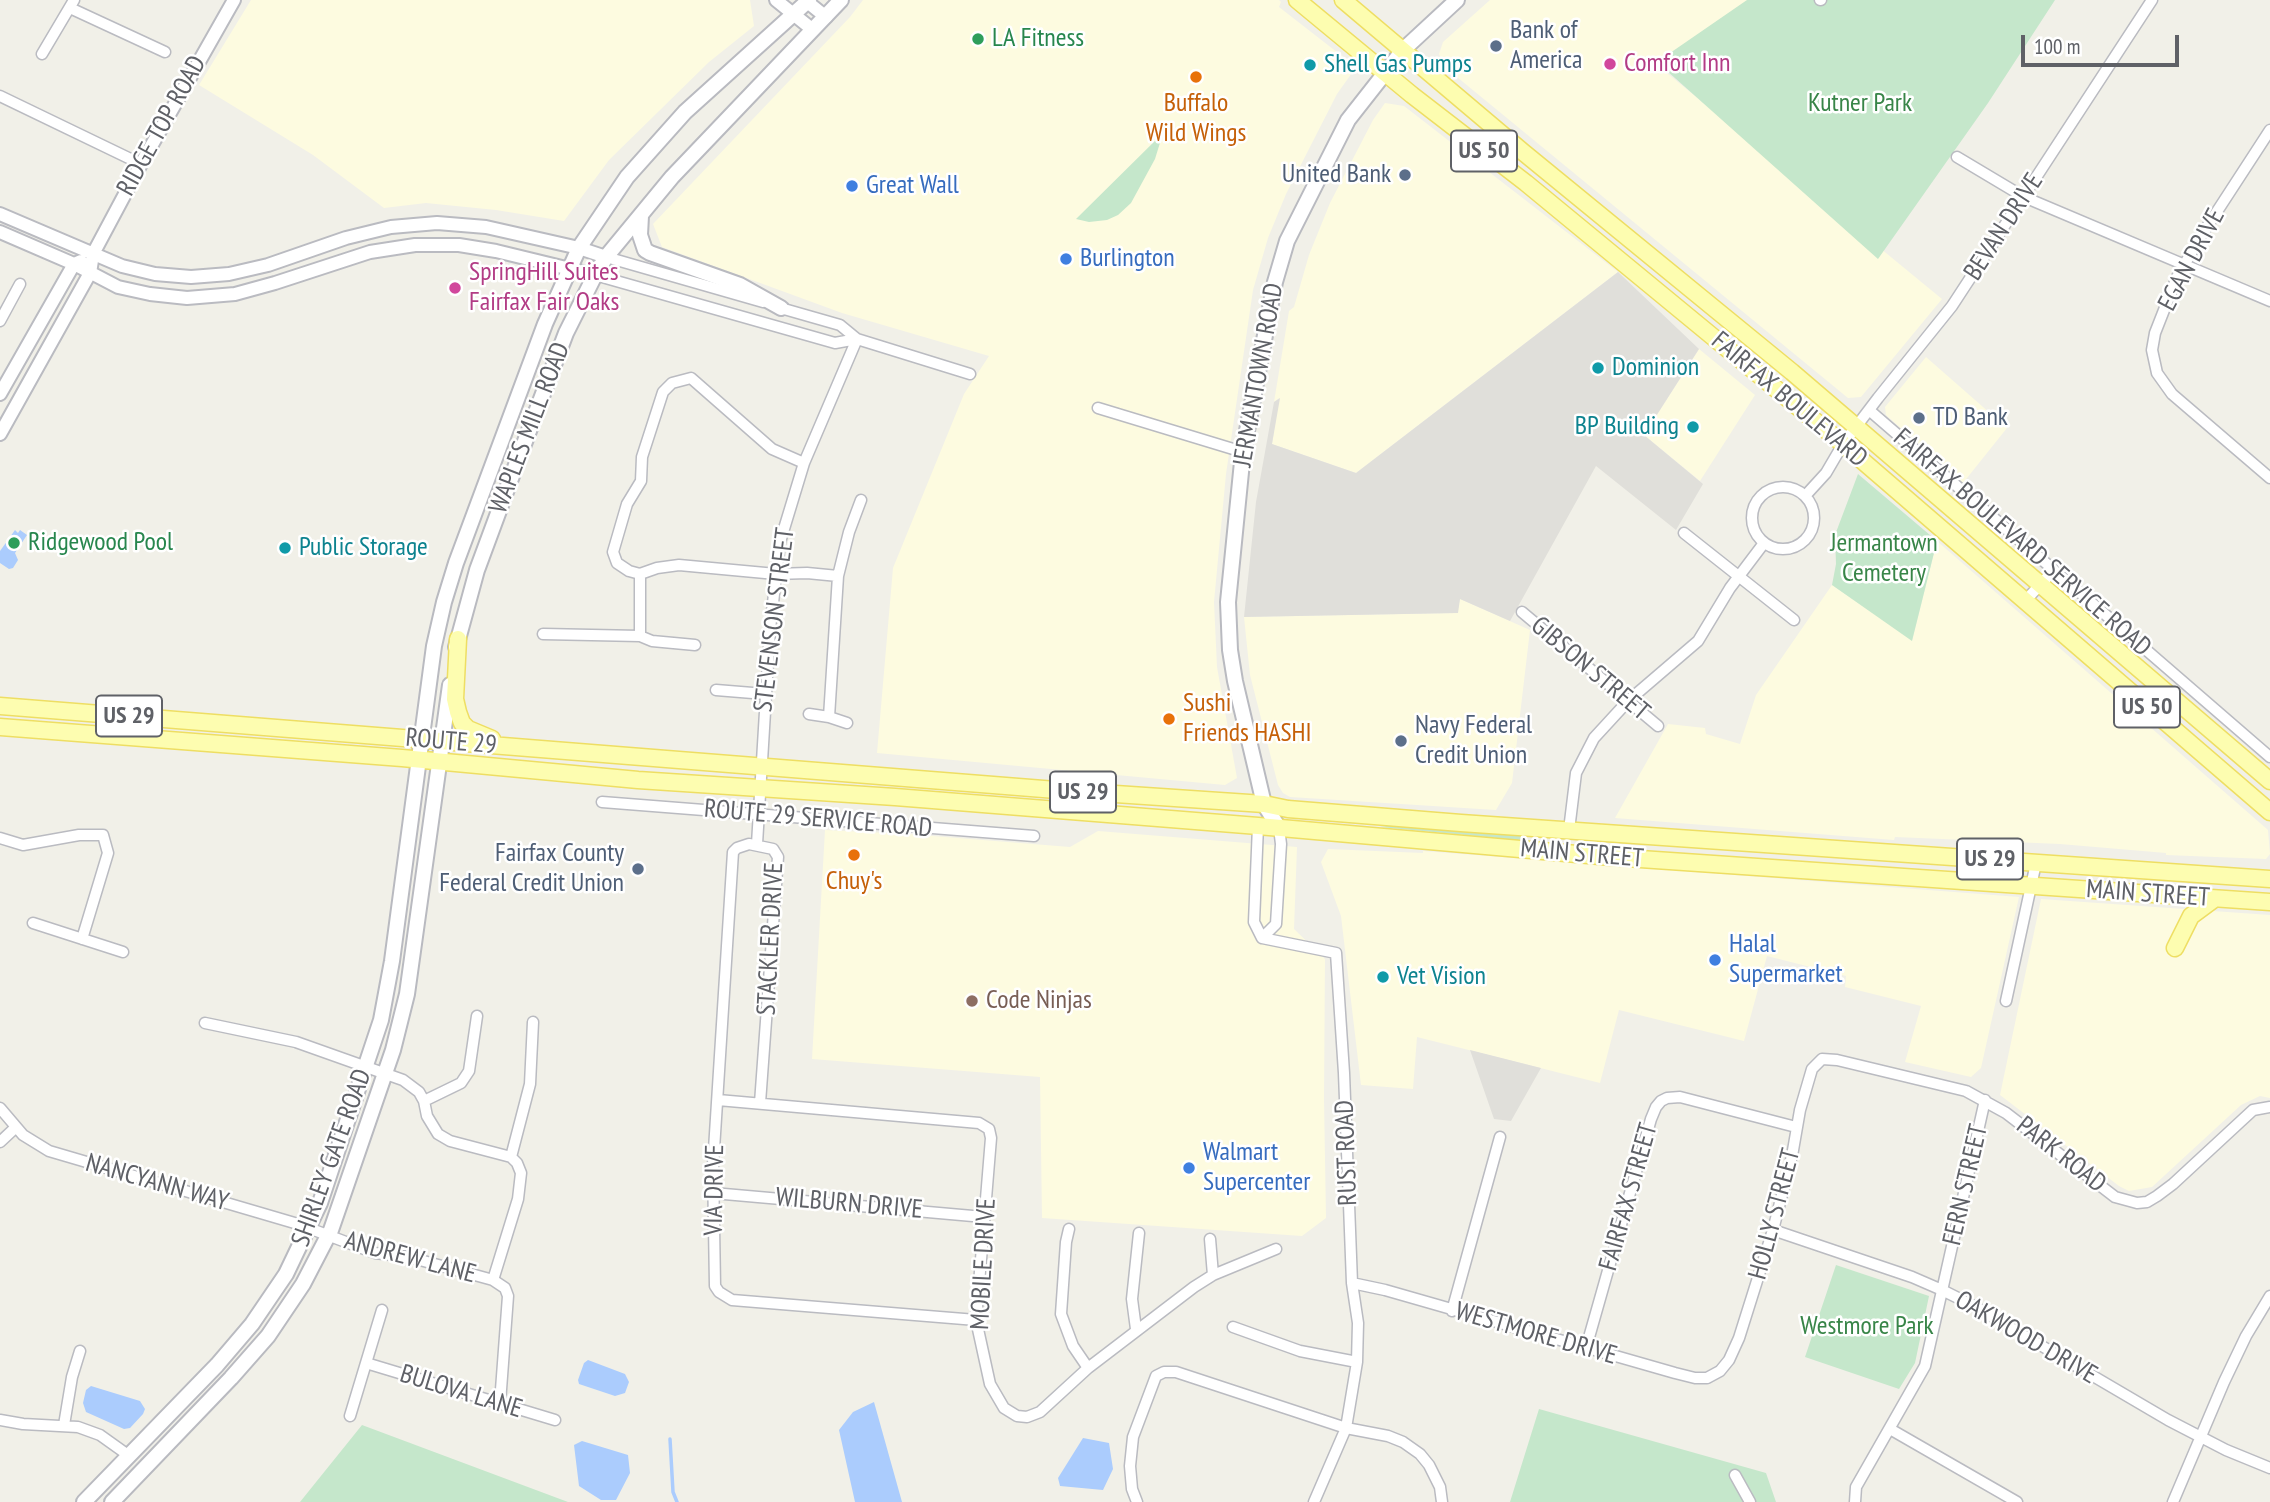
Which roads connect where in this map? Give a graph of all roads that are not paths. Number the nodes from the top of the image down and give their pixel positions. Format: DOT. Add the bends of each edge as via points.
graph roads {
  1 [pos="234,0"];
  2 [pos="776,0"];
  3 [pos="841,0"];
  4 [pos="1297,0"];
  5 [pos="1343,0"];
  6 [pos="1457,0"];
  7 [pos="2152,0"];
  8 [pos="807,1"];
  9 [pos="72,4"];
  10 [pos="794,14"];
  11 [pos="826,17"];
  12 [pos="813,30"];
  13 [pos="1403,50"];
  14 [pos="165,52"];
  15 [pos="43,54"];
  16 [pos="1384,71"];
  17 [pos="0,96"];
  18 [pos="2270,130"];
  19 [pos="1523,152"];
  20 [pos="1956,157"];
  21 [pos="141,164"];
  22 [pos="1505,167"];
  23 [pos="2024,197"];
  24 [pos="642,213"];
  25 [pos="0,214"];
  26 [pos="0,232"];
  27 [pos="579,248"];
  28 [pos="93,254"];
  29 [pos="1651,256"];
  30 [pos="606,257"];
  31 [pos="74,264"];
  32 [pos="2184,266"];
  33 [pos="570,268"];
  34 [pos="1632,272"];
  35 [pos="90,273"];
  36 [pos="595,275"];
  37 [pos="20,284"];
  38 [pos="2270,301"];
  39 [pos="781,308"];
  40 [pos="0,321"];
  41 [pos="857,339"];
  42 [pos="970,374"];
  43 [pos="0,394"];
  44 [pos="1098,408"];
  45 [pos="1868,410"];
  46 [pos="1856,427"];
  47 [pos="0,434"];
  48 [pos="1843,444"];
  49 [pos="1242,452"];
  50 [pos="804,463"];
  51 [pos="2270,478"];
  52 [pos="1957,487"];
  53 [pos="1805,496"];
  54 [pos="861,500"];
  55 [pos="1943,504"];
  56 [pos="1684,533"];
  57 [pos="1763,543"];
  58 [pos="2054,570"];
  59 [pos="640,574"];
  60 [pos="776,574"];
  61 [pos="838,576"];
  62 [pos="1738,576"];
  63 [pos="2042,584"];
  64 [pos="2025,601"];
  65 [pos="1522,612"];
  66 [pos="1794,620"];
  67 [pos="543,634"];
  68 [pos="640,636"];
  69 [pos="458,639"];
  70 [pos="695,645"];
  71 [pos="716,690"];
  72 [pos="765,694"];
  73 [pos="1628,701"];
  74 [pos="0,705"];
  75 [pos="809,714"];
  76 [pos="829,717"];
  77 [pos="847,723"];
  78 [pos="1658,726"];
  79 [pos="0,727"];
  80 [pos="422,740"];
  81 [pos="442,741"];
  82 [pos="2253,742"];
  83 [pos="539,749"];
  84 [pos="2242,757"];
  85 [pos="2270,757"];
  86 [pos="419,760"];
  87 [pos="439,762"];
  88 [pos="760,766"];
  89 [pos="901,778"];
  90 [pos="2270,781"];
  91 [pos="759,788"];
  92 [pos="895,797"];
  93 [pos="602,802"];
  94 [pos="1264,804"];
  95 [pos="2270,812"];
  96 [pos="759,815"];
  97 [pos="1258,826"];
  98 [pos="1279,828"];
  99 [pos="1569,830"];
  100 [pos="1034,836"];
  101 [pos="0,838"];
  102 [pos="757,844"];
  103 [pos="2036,863"];
  104 [pos="2266,877"];
  105 [pos="2033,886"];
  106 [pos="2214,899"];
  107 [pos="2270,902"];
  108 [pos="33,923"];
  109 [pos="1262,938"];
  110 [pos="82,939"];
  111 [pos="2175,948"];
  112 [pos="123,952"];
  113 [pos="2006,1001"];
  114 [pos="477,1016"];
  115 [pos="533,1022"];
  116 [pos="205,1023"];
  117 [pos="1825,1058"];
  118 [pos="366,1066"];
  119 [pos="385,1073"];
  120 [pos="718,1100"];
  121 [pos="1985,1100"];
  122 [pos="424,1101"];
  123 [pos="760,1103"];
  124 [pos="2270,1107"];
  125 [pos="0,1108"];
  126 [pos="1797,1127"];
  127 [pos="15,1128"];
  128 [pos="1500,1137"];
  129 [pos="0,1142"];
  130 [pos="511,1157"];
  131 [pos="713,1193"];
  132 [pos="984,1217"];
  133 [pos="309,1229"];
  134 [pos="1069,1229"];
  135 [pos="1773,1230"];
  136 [pos="1139,1233"];
  137 [pos="328,1235"];
  138 [pos="1209,1239"];
  139 [pos="1276,1249"];
  140 [pos="1213,1275"];
  141 [pos="493,1280"];
  142 [pos="1352,1283"];
  143 [pos="1942,1290"];
  144 [pos="2270,1296"];
  145 [pos="382,1310"];
  146 [pos="1452,1311"];
  147 [pos="976,1320"];
  148 [pos="1233,1327"];
  149 [pos="1136,1329"];
  150 [pos="1586,1348"];
  151 [pos="80,1351"];
  152 [pos="1356,1362"];
  153 [pos="366,1363"];
  154 [pos="1088,1367"];
  155 [pos="1720,1371"];
  156 [pos="500,1404"];
  157 [pos="351,1416"];
  158 [pos="0,1420"];
  159 [pos="555,1420"];
  160 [pos="64,1425"];
  161 [pos="1346,1428"];
  162 [pos="1890,1429"];
  163 [pos="2200,1437"];
  164 [pos="128,1455"];
  165 [pos="2270,1468"];
  166 [pos="1735,1475"];
  167 [pos="84,1502"];
  168 [pos="112,1502"];
  169 [pos="1137,1502"];
  170 [pos="1314,1502"];
  171 [pos="1443,1502"];
  172 [pos="1750,1502"];
  173 [pos="1855,1502"];
  174 [pos="2017,1502"];
  175 [pos="2173,1502"];
  1 -- 21 [label="street, RIDGE TOP ROAD"];
  2 -- 10 [label="street"];
  3 -- 11 [label="main road, WAPLES MILL ROAD"];
  4 -- 16 [label="main road, FAIRFAX BOULEVARD / US 50"];
  5 -- 13 [label="main road, FAIRFAX BOULEVARD / US 50"];
  6 -- 13 [label="main road, JERMANTOWN ROAD"];
  7 -- 23 [label="street, BEVAN DRIVE"];
  8 -- 10 [label="main road, WAPLES MILL ROAD"];
  8 -- 11 [label="street"];
  9 -- 14 [label="street"];
  9 -- 15 [label="street"];
  10 -- 12 [label="street"];
  10 -- 27 [label="main road, WAPLES MILL ROAD" via="657,142"];
  11 -- 12 [label="main road, WAPLES MILL ROAD"];
  12 -- 24 [label="main road, WAPLES MILL ROAD" via="709,136"];
  13 -- 16 [label="main road, JERMANTOWN ROAD"];
  13 -- 19 [label="main road, FAIRFAX BOULEVARD / US 50"];
  16 -- 22 [label="main road, FAIRFAX BOULEVARD / US 50"];
  16 -- 49 [label="main road, JERMANTOWN ROAD" via="1348,120 1287,242"];
  17 -- 21 [label="street"];
  18 -- 32 [label="street, EGAN DRIVE"];
  19 -- 22 [label="main road"];
  19 -- 29 [label="main road, FAIRFAX BOULEVARD / US 50"];
  20 -- 23 [label="street"];
  21 -- 28 [label="street, RIDGE TOP ROAD"];
  22 -- 34 [label="main road, FAIRFAX BOULEVARD / US 50"];
  23 -- 32 [label="street"];
  23 -- 45 [label="street, BEVAN DRIVE" via="1952,306"];
  24 -- 30 [label="main road, WAPLES MILL ROAD"];
  24 -- 39 [label="main road" via="640,235 645,250 740,285"];
  25 -- 28 [label="street"];
  26 -- 31 [label="street"];
  27 -- 28 [label="street" via="486,226 438,223 358,235 229,274 155,274"];
  27 -- 30 [label="street"];
  27 -- 33 [label="main road, WAPLES MILL ROAD"];
  28 -- 31 [label="street"];
  28 -- 35 [label="street, RIDGE TOP ROAD"];
  29 -- 34 [label="main road"];
  29 -- 46 [label="main road, FAIRFAX BOULEVARD / US 50"];
  30 -- 36 [label="main road, WAPLES MILL ROAD"];
  30 -- 39 [label="street"];
  31 -- 35 [label="street"];
  31 -- 43 [label="street"];
  32 -- 38 [label="street"];
  32 -- 51 [label="street, EGAN DRIVE" via="2155,333 2152,350 2157,373 2172,394"];
  33 -- 35 [label="street" via="471,247 415,245 370,252 235,294 187,298 118,287"];
  33 -- 36 [label="street"];
  33 -- 80 [label="main road, WAPLES MILL ROAD" via="456,563 439,620"];
  34 -- 48 [label="main road, FAIRFAX BOULEVARD / US 50"];
  35 -- 47 [label="street, RIDGE TOP ROAD"];
  36 -- 41 [label="street" via="835,342"];
  36 -- 69 [label="main road, WAPLES MILL ROAD" via="566,333 477,570"];
  37 -- 40 [label="street"];
  39 -- 41 [label="street" via="840,325"];
  41 -- 42 [label="street"];
  41 -- 50 [label="street, STEVENSON STREET"];
  44 -- 49 [label="street"];
  45 -- 46 [label="street, BEVAN DRIVE"];
  45 -- 52 [label="street, FAIRFAX BOULEVARD SERVICE ROAD"];
  46 -- 48 [label="street, BEVAN DRIVE"];
  46 -- 55 [label="main road, FAIRFAX BOULEVARD / US 50"];
  48 -- 53 [label="street, BEVAN DRIVE"];
  48 -- 64 [label="main road, FAIRFAX BOULEVARD / US 50"];
  49 -- 94 [label="main road, JERMANTOWN ROAD" via="1229,627 1236,681"];
  50 -- 59 [label="street" via="772,449 691,378 672,383 663,392 642,457 640,481 626,504 613,552 617,563"];
  50 -- 60 [label="street, STEVENSON STREET" via="787,515"];
  52 -- 55 [label="street"];
  52 -- 58 [label="street, FAIRFAX BOULEVARD SERVICE ROAD"];
  53 -- 57 [label="street" via="1815,515 1803,543 1783,550"];
  53 -- 57 [label="street" via="1787,487 1760,497 1752,515"];
  54 -- 61 [label="street"];
  55 -- 63 [label="main road, FAIRFAX BOULEVARD / US 50"];
  56 -- 62 [label="street"];
  57 -- 62 [label="street"];
  58 -- 63 [label="street"];
  58 -- 82 [label="street, FAIRFAX BOULEVARD SERVICE ROAD"];
  59 -- 60 [label="street" via="679,565"];
  59 -- 68 [label="street"];
  60 -- 61 [label="street"];
  60 -- 72 [label="street, STEVENSON STREET"];
  61 -- 76 [label="street"];
  62 -- 66 [label="street"];
  62 -- 73 [label="street" via="1698,642"];
  63 -- 64 [label="street"];
  63 -- 84 [label="main road, FAIRFAX BOULEVARD / US 50"];
  64 -- 95 [label="main road, FAIRFAX BOULEVARD / US 50"];
  65 -- 73 [label="street, GIBSON STREET"];
  67 -- 68 [label="street"];
  68 -- 70 [label="street"];
  69 -- 81 [label="main road, WAPLES MILL ROAD"];
  69 -- 83 [label="main road" via="455,699 462,723 477,735"];
  71 -- 72 [label="street"];
  72 -- 88 [label="street, STEVENSON STREET"];
  73 -- 78 [label="street, GIBSON STREET"];
  73 -- 99 [label="street" via="1594,738 1576,774"];
  74 -- 80 [label="main road, ROUTE 29 / US 29"];
  75 -- 76 [label="street"];
  76 -- 77 [label="street"];
  79 -- 86 [label="main road, ROUTE 29 / US 29"];
  80 -- 81 [label="main road, ROUTE 29 / US 29"];
  80 -- 86 [label="main road, SHIRLEY GATE ROAD"];
  81 -- 83 [label="main road, ROUTE 29 / US 29"];
  81 -- 87 [label="main road, SHIRLEY GATE ROAD"];
  82 -- 84 [label="street"];
  82 -- 85 [label="street, FAIRFAX BOULEVARD SERVICE ROAD"];
  83 -- 88 [label="main road, ROUTE 29 / US 29"];
  84 -- 90 [label="main road, FAIRFAX BOULEVARD / US 50"];
  86 -- 87 [label="main road, ROUTE 29 / US 29"];
  86 -- 118 [label="main road, SHIRLEY GATE ROAD" via="393,961"];
  87 -- 91 [label="main road, ROUTE 29 / US 29"];
  87 -- 119 [label="main road, SHIRLEY GATE ROAD" via="407,994"];
  88 -- 89 [label="main road, ROUTE 29 / US 29"];
  88 -- 91 [label="street, STEVENSON STREET"];
  89 -- 94 [label="main road, MAIN STREET / US 29"];
  91 -- 92 [label="main road, ROUTE 29 / US 29"];
  91 -- 96 [label="street, STACKLER DRIVE"];
  92 -- 97 [label="main road, MAIN STREET / US 29"];
  93 -- 96 [label="street, ROUTE 29 SERVICE ROAD"];
  94 -- 97 [label="main road, JERMANTOWN ROAD"];
  94 -- 98 [label="main road, JERMANTOWN ROAD"];
  94 -- 99 [label="main road, MAIN STREET / US 29"];
  96 -- 100 [label="street, ROUTE 29 SERVICE ROAD"];
  96 -- 102 [label="street, STACKLER DRIVE"];
  97 -- 98 [label="main road, MAIN STREET / US 29"];
  97 -- 109 [label="street" via="1254,922"];
  98 -- 105 [label="main road, MAIN STREET / US 29"];
  98 -- 109 [label="street" via="1276,924"];
  99 -- 103 [label="main road, MAIN STREET / US 29"];
  101 -- 110 [label="street" via="23,845 103,835 108,853"];
  102 -- 120 [label="street, VIA DRIVE" via="733,852"];
  102 -- 123 [label="street, STACKLER DRIVE" via="773,849 778,857"];
  103 -- 104 [label="main road, MAIN STREET / US 29"];
  103 -- 105 [label="street"];
  105 -- 106 [label="main road, MAIN STREET / US 29"];
  105 -- 113 [label="street"];
  106 -- 107 [label="main road, MAIN STREET / US 29"];
  106 -- 111 [label="main road" via="2192,916"];
  108 -- 110 [label="street"];
  109 -- 142 [label="street, RUST ROAD" via="1336,953"];
  110 -- 112 [label="street"];
  114 -- 122 [label="street" via="469,1071 461,1083"];
  115 -- 130 [label="street" via="530,1084"];
  116 -- 118 [label="street" via="296,1042"];
  117 -- 121 [label="street, PARK ROAD" via="1966,1091"];
  117 -- 126 [label="street, HOLLY STREET" via="1812,1069"];
  118 -- 119 [label="street"];
  118 -- 133 [label="main road, SHIRLEY GATE ROAD"];
  119 -- 122 [label="street" via="413,1086"];
  119 -- 137 [label="main road, SHIRLEY GATE ROAD"];
  120 -- 123 [label="street, MOBILE DRIVE"];
  120 -- 131 [label="street, VIA DRIVE"];
  121 -- 124 [label="street, PARK ROAD" via="2115,1197 2137,1203 2147,1202 2173,1184 2253,1110"];
  121 -- 143 [label="street, FERN STREET"];
  122 -- 130 [label="street" via="438,1134"];
  123 -- 132 [label="street, MOBILE DRIVE" via="985,1125 991,1138"];
  125 -- 127 [label="street, NANCYANN WAY"];
  126 -- 135 [label="street, HOLLY STREET"];
  126 -- 150 [label="street, FAIRFAX STREET" via="1680,1097 1661,1101 1651,1119"];
  127 -- 129 [label="street"];
  127 -- 133 [label="street, NANCYANN WAY" via="49,1151"];
  128 -- 146 [label="street"];
  130 -- 141 [label="street, ANDREW LANE" via="521,1173 518,1199"];
  131 -- 132 [label="street, WILBURN DRIVE"];
  131 -- 147 [label="street, VIA DRIVE" via="714,1280 724,1297"];
  132 -- 147 [label="street, MOBILE DRIVE"];
  133 -- 137 [label="street, NANCYANN WAY"];
  133 -- 164 [label="main road, SHIRLEY GATE ROAD" via="252,1324"];
  134 -- 154 [label="street" via="1061,1314 1073,1346"];
  135 -- 143 [label="street, OAKWOOD DRIVE"];
  135 -- 155 [label="street, HOLLY STREET" via="1739,1338"];
  136 -- 149 [label="street" via="1132,1298"];
  137 -- 141 [label="street, ANDREW LANE" via="375,1253 409,1257"];
  137 -- 168 [label="main road, SHIRLEY GATE ROAD" via="303,1284 268,1336"];
  138 -- 140 [label="street"];
  139 -- 140 [label="street, MOBILE DRIVE"];
  140 -- 149 [label="street, MOBILE DRIVE"];
  141 -- 156 [label="street, ANDREW LANE" via="508,1296"];
  142 -- 146 [label="street, WESTMORE DRIVE"];
  142 -- 152 [label="street, RUST ROAD" via="1358,1322"];
  143 -- 162 [label="street, FERN STREET" via="1924,1366"];
  143 -- 163 [label="street, OAKWOOD DRIVE"];
  144 -- 163 [label="street"];
  145 -- 153 [label="street, BULOVA LANE"];
  146 -- 150 [label="street, WESTMORE DRIVE"];
  147 -- 154 [label="street, MOBILE DRIVE" via="990,1384 1004,1408 1014,1415 1040,1412"];
  148 -- 152 [label="street" via="1300,1351"];
  149 -- 154 [label="street, MOBILE DRIVE"];
  150 -- 155 [label="street, WESTMORE DRIVE" via="1695,1378"];
  151 -- 160 [label="street"];
  152 -- 161 [label="street, RUST ROAD"];
  153 -- 156 [label="street, BULOVA LANE"];
  153 -- 157 [label="street, BULOVA LANE"];
  156 -- 159 [label="street, BULOVA LANE"];
  158 -- 160 [label="street"];
  160 -- 164 [label="street" via="100,1435"];
  161 -- 169 [label="street" via="1164,1371 1156,1376 1133,1437 1130,1466"];
  161 -- 170 [label="street, RUST ROAD"];
  161 -- 171 [label="street" via="1388,1436 1420,1454 1435,1475"];
  162 -- 173 [label="street, FERN STREET" via="1856,1487"];
  162 -- 174 [label="street"];
  163 -- 165 [label="street, OAKWOOD DRIVE"];
  163 -- 175 [label="street"];
  164 -- 167 [label="main road, SHIRLEY GATE ROAD"];
  166 -- 172 [label="street"];
}
